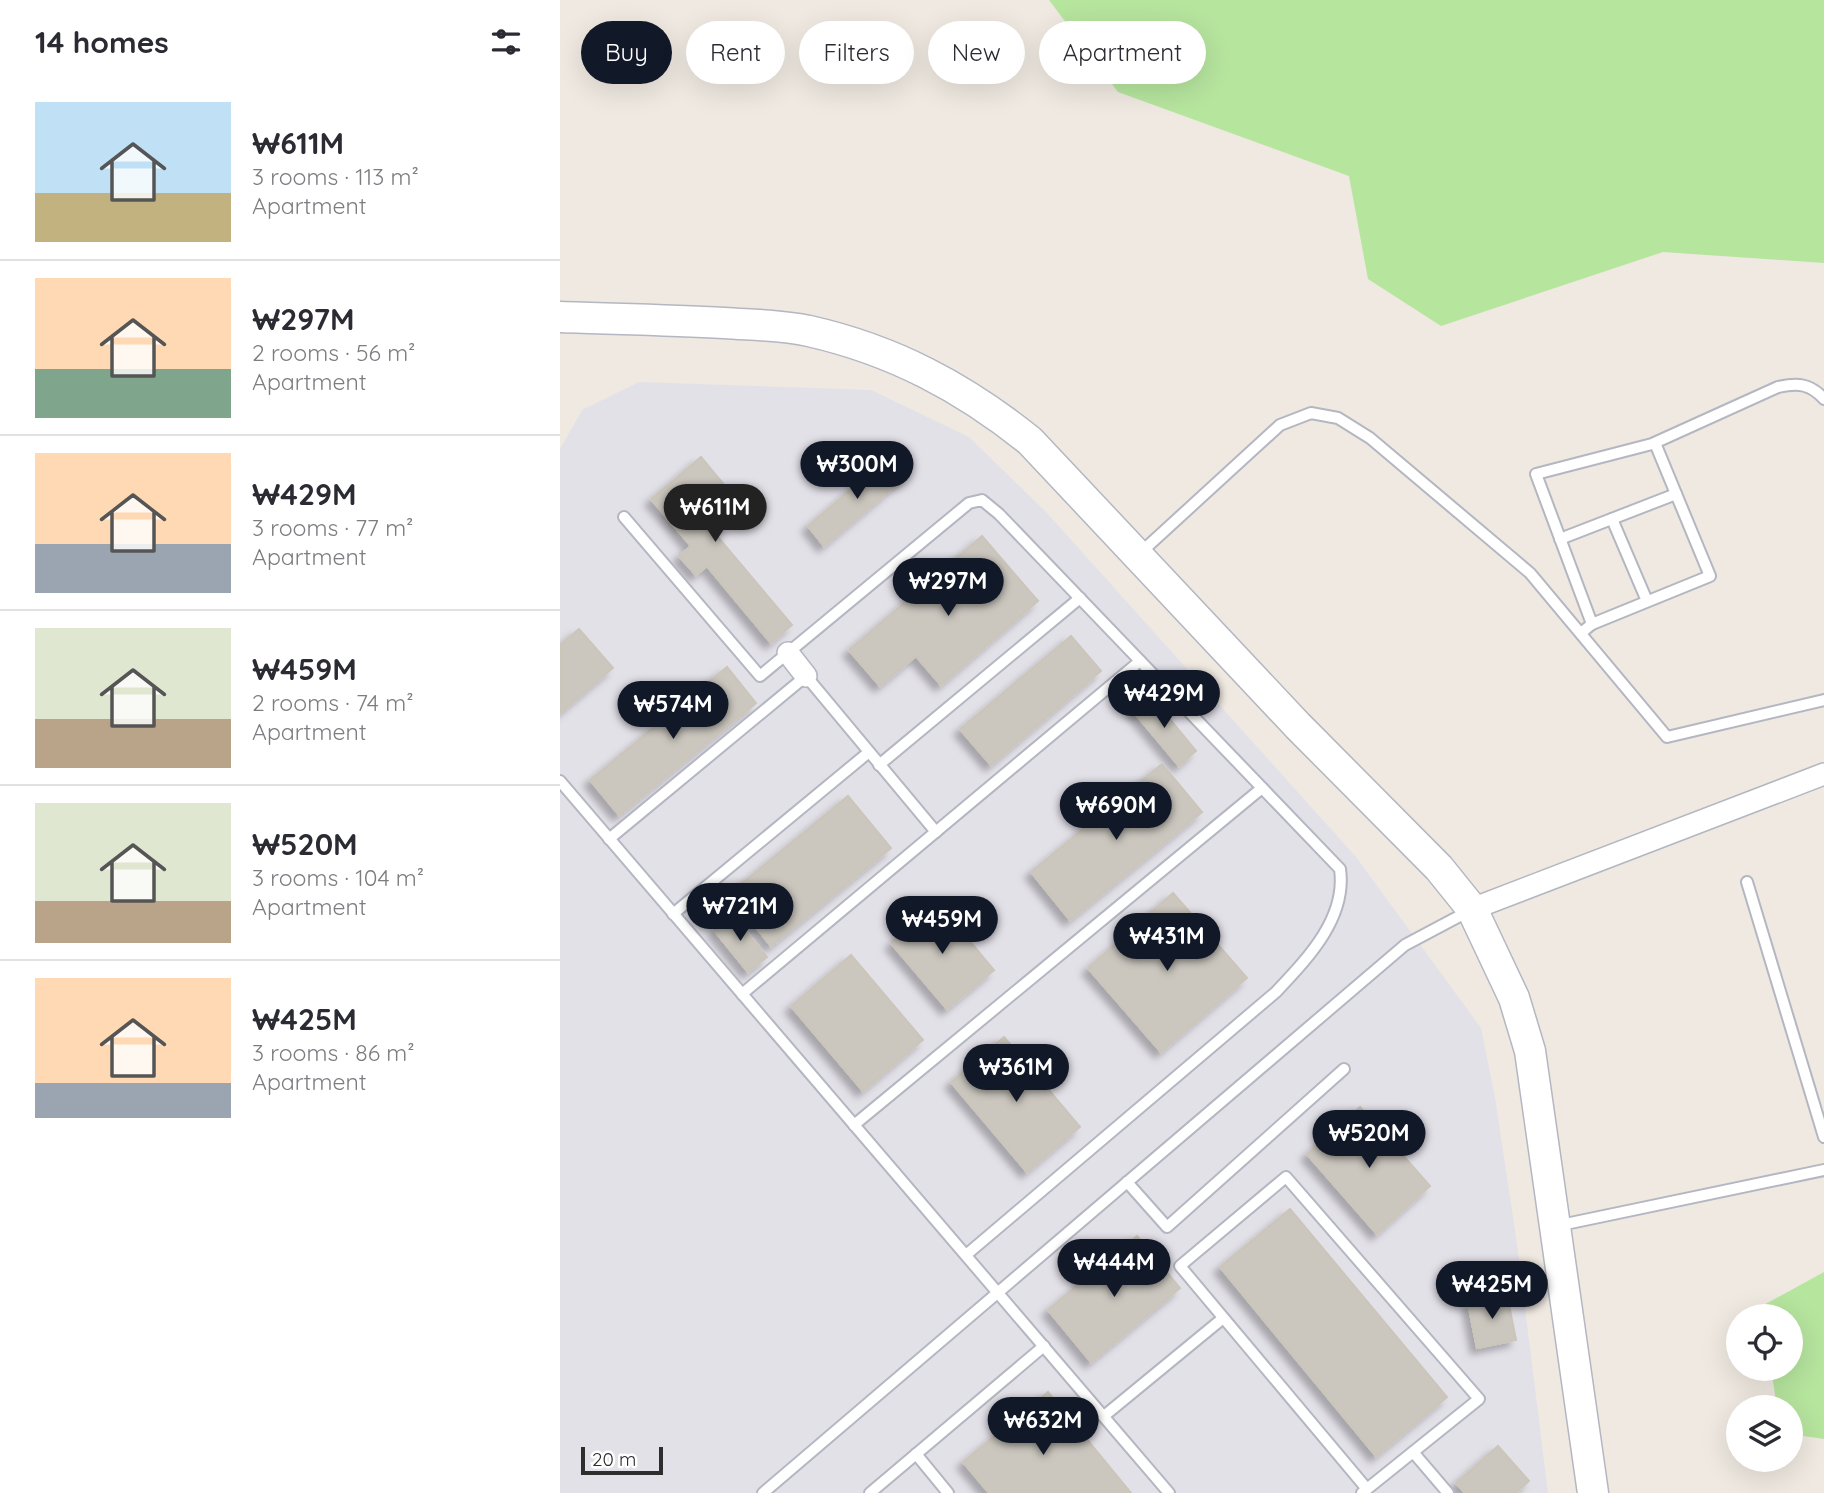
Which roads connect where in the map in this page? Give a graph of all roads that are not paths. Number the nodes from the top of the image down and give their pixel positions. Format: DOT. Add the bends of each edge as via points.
graph roads {
  1 [pos="560,317"];
  2 [pos="1824,399"];
  3 [pos="1655,443"];
  4 [pos="1676,494"];
  5 [pos="624,517"];
  6 [pos="1612,519"];
  7 [pos="1560,538"];
  8 [pos="1136,556"];
  9 [pos="1080,598"];
  10 [pos="1647,601"];
  11 [pos="1592,624"];
  12 [pos="1581,634"];
  13 [pos="788,653"];
  14 [pos="1140,661"];
  15 [pos="806,676"];
  16 [pos="1824,700"];
  17 [pos="869,752"];
  18 [pos="879,765"];
  19 [pos="1824,774"];
  20 [pos="560,781"];
  21 [pos="1262,788"];
  22 [pos="936,832"];
  23 [pos="609,839"];
  24 [pos="1747,882"];
  25 [pos="1472,909"];
  26 [pos="673,914"];
  27 [pos="742,994"];
  28 [pos="1344,1069"];
  29 [pos="854,1125"];
  30 [pos="1824,1137"];
  31 [pos="1824,1170"];
  32 [pos="1128,1182"];
  33 [pos="1556,1226"];
  34 [pos="966,1255"];
  35 [pos="998,1293"];
  36 [pos="1222,1319"];
  37 [pos="1044,1346"];
  38 [pos="1104,1416"];
  39 [pos="1413,1452"];
  40 [pos="916,1454"];
  41 [pos="1364,1491"];
  42 [pos="763,1493"];
  43 [pos="870,1493"];
  44 [pos="948,1493"];
  45 [pos="1169,1493"];
  46 [pos="1448,1493"];
  47 [pos="1593,1493"];
  1 -- 8 [label="street" via="807,331 909,363 952,384 1030,441"];
  2 -- 3 [label="lane" via="1817,390 1798,382 1778,387"];
  3 -- 4 [label="lane"];
  3 -- 7 [label="lane" via="1536,474"];
  4 -- 6 [label="lane"];
  4 -- 10 [label="lane" via="1710,576"];
  5 -- 13 [label="lane" via="760,676"];
  6 -- 7 [label="lane"];
  6 -- 10 [label="lane"];
  7 -- 11 [label="lane"];
  8 -- 12 [label="lane" via="1280,425 1311,413 1338,418 1370,438 1530,573"];
  8 -- 25 [label="street" via="1439,868"];
  9 -- 13 [label="lane" via="982,500 969,503"];
  9 -- 14 [label="lane"];
  9 -- 18 [label="lane"];
  10 -- 11 [label="lane"];
  11 -- 12 [label="lane"];
  12 -- 16 [label="lane" via="1667,737"];
  13 -- 15 [label="street"];
  14 -- 21 [label="lane"];
  14 -- 22 [label="lane"];
  15 -- 17 [label="lane"];
  15 -- 23 [label="lane"];
  17 -- 18 [label="lane"];
  17 -- 26 [label="lane"];
  18 -- 22 [label="lane"];
  19 -- 25 [label="street"];
  20 -- 23 [label="lane"];
  21 -- 29 [label="lane"];
  21 -- 34 [label="lane" via="1340,869 1343,889 1332,921 1276,992"];
  22 -- 27 [label="lane"];
  23 -- 26 [label="lane"];
  24 -- 30 [label="lane"];
  25 -- 32 [label="lane" via="1405,945"];
  25 -- 33 [label="street" via="1514,998 1530,1051"];
  26 -- 27 [label="lane"];
  27 -- 29 [label="lane"];
  28 -- 32 [label="lane" via="1167,1227"];
  29 -- 34 [label="lane"];
  31 -- 33 [label="lane"];
  32 -- 35 [label="lane"];
  33 -- 47 [label="street"];
  34 -- 35 [label="lane"];
  35 -- 37 [label="lane"];
  35 -- 42 [label="lane"];
  36 -- 38 [label="lane"];
  36 -- 39 [label="lane" via="1180,1266 1286,1177 1479,1399"];
  36 -- 41 [label="lane"];
  37 -- 38 [label="lane"];
  37 -- 40 [label="lane"];
  38 -- 45 [label="lane"];
  39 -- 41 [label="lane"];
  39 -- 46 [label="lane"];
  40 -- 43 [label="lane"];
  40 -- 44 [label="lane"];
}
